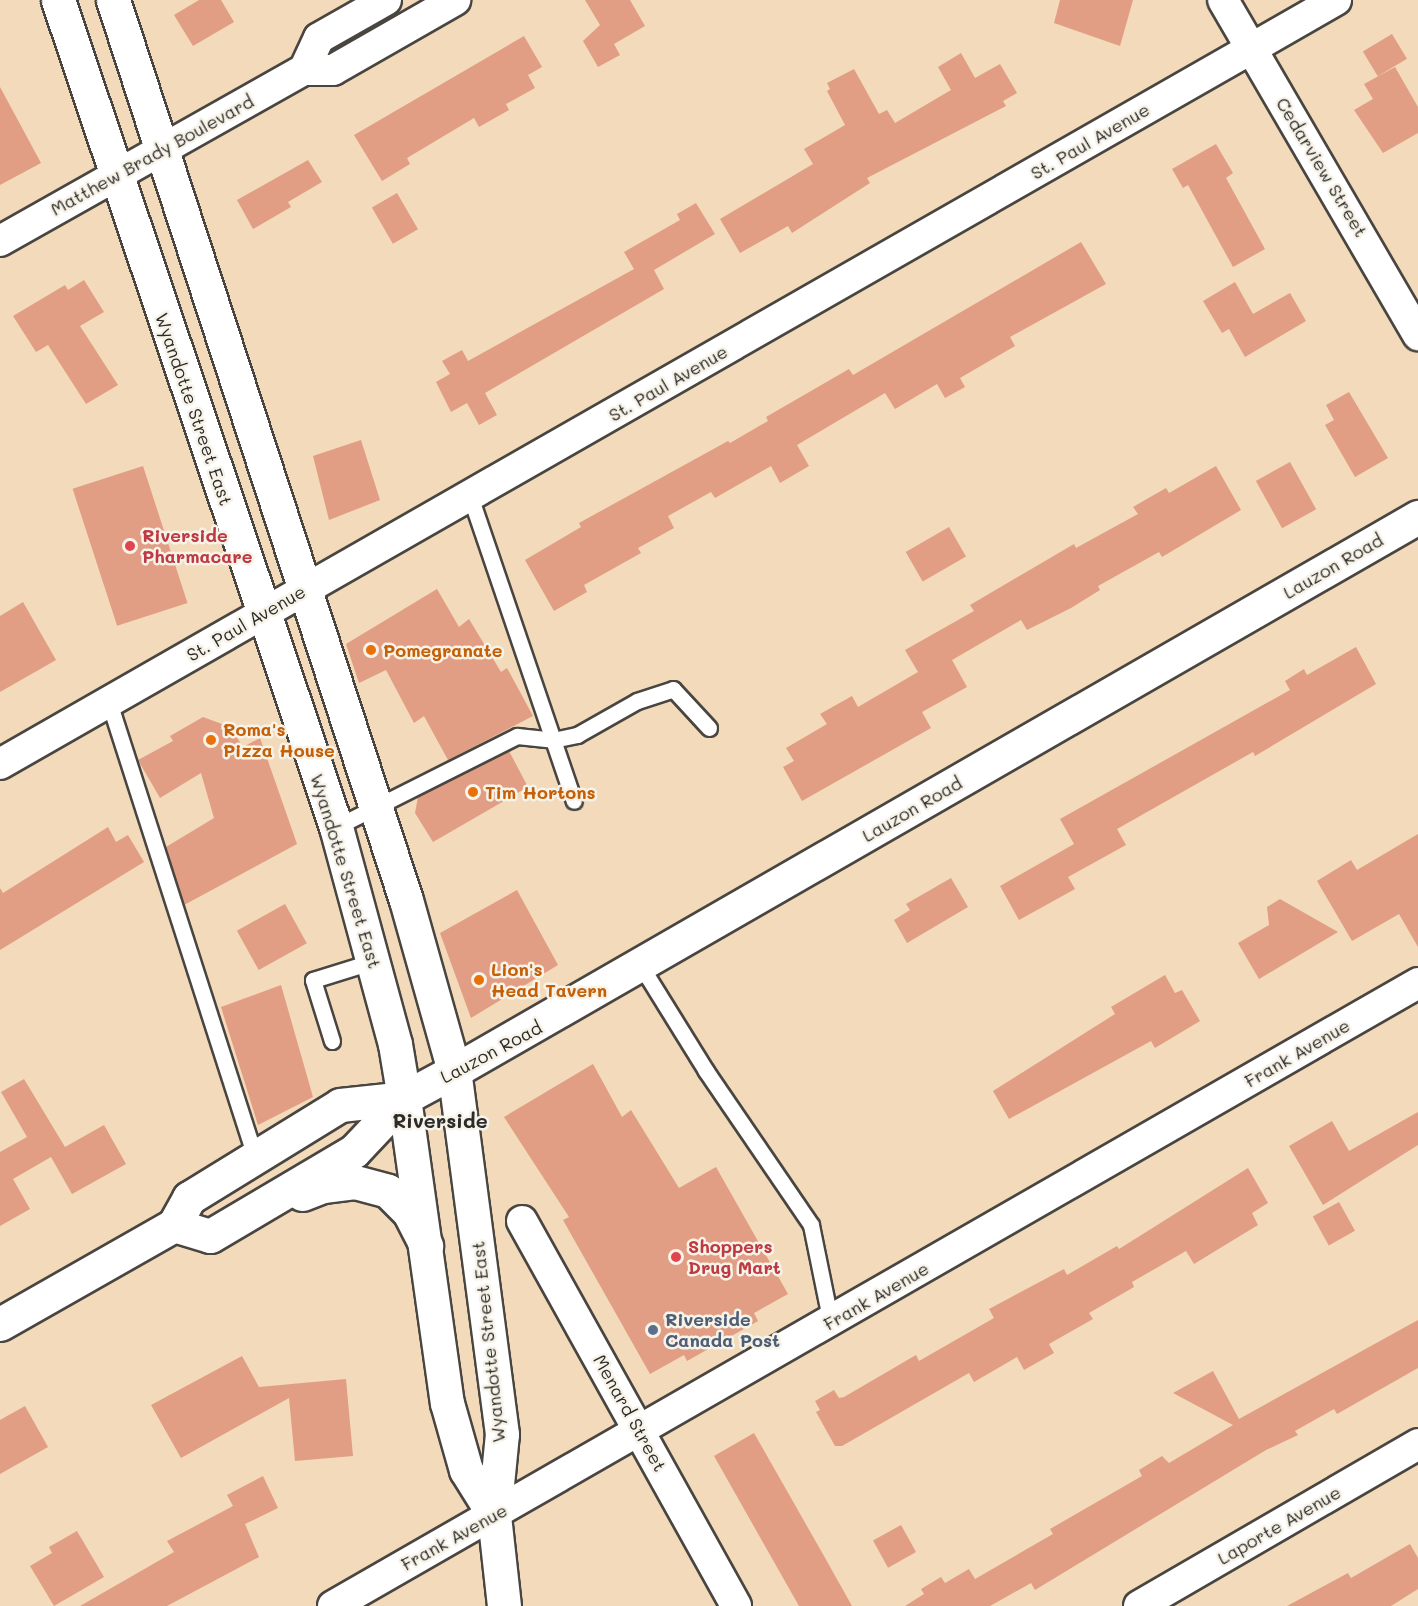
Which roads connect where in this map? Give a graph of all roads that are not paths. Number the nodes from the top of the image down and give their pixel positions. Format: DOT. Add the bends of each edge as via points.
graph roads {
  1 [pos="58,0"];
  2 [pos="113,0"];
  3 [pos="386,0"];
  4 [pos="455,0"];
  5 [pos="1223,0"];
  6 [pos="1336,0"];
  7 [pos="1251,48"];
  8 [pos="304,70"];
  9 [pos="161,150"];
  10 [pos="115,176"];
  11 [pos="0,242"];
  12 [pos="1418,335"];
  13 [pos="470,496"];
  14 [pos="1418,518"];
  15 [pos="303,591"];
  16 [pos="263,614"];
  17 [pos="109,702"];
  18 [pos="709,729"];
  19 [pos="553,740"];
  20 [pos="0,764"];
  21 [pos="574,801"];
  22 [pos="375,808"];
  23 [pos="336,827"];
  24 [pos="374,961"];
  25 [pos="641,966"];
  26 [pos="1418,983"];
  27 [pos="332,1041"];
  28 [pos="454,1071"];
  29 [pos="404,1098"];
  30 [pos="255,1157"];
  31 [pos="244,1216"];
  32 [pos="522,1221"];
  33 [pos="174,1225"];
  34 [pos="426,1246"];
  35 [pos="831,1323"];
  36 [pos="0,1324"];
  37 [pos="641,1431"];
  38 [pos="1418,1444"];
  39 [pos="494,1515"];
  40 [pos="333,1606"];
  41 [pos="504,1606"];
  42 [pos="736,1606"];
  43 [pos="1139,1606"];
  1 -- 10 [label="main road, Wyandotte Street East"];
  2 -- 9 [label="main road, Wyandotte Street East"];
  3 -- 8 [label="street" via="320,38"];
  4 -- 8 [label="street, Matthew Brady Boulevard" via="333,70"];
  5 -- 7 [label="street, Cedarview Street"];
  6 -- 7 [label="street, St. Paul Avenue"];
  7 -- 12 [label="street, Cedarview Street"];
  7 -- 13 [label="street, St. Paul Avenue"];
  8 -- 9 [label="street, Matthew Brady Boulevard"];
  9 -- 10 [label="street, Matthew Brady Boulevard"];
  9 -- 15 [label="main road, Wyandotte Street East"];
  10 -- 11 [label="street, Matthew Brady Boulevard"];
  10 -- 16 [label="main road, Wyandotte Street East"];
  13 -- 15 [label="street, St. Paul Avenue"];
  13 -- 19 [label="lane"];
  14 -- 25 [label="main road, Lauzon Road"];
  15 -- 16 [label="street, St. Paul Avenue"];
  15 -- 22 [label="main road, Wyandotte Street East"];
  16 -- 17 [label="street, St. Paul Avenue"];
  16 -- 23 [label="main road, Wyandotte Street East"];
  17 -- 20 [label="street, St. Paul Avenue"];
  17 -- 30 [label="lane"];
  18 -- 19 [label="lane" via="674,689 637,701 577,735"];
  19 -- 21 [label="lane"];
  19 -- 22 [label="lane" via="517,736"];
  22 -- 23 [label="lane"];
  22 -- 28 [label="main road, Wyandotte Street East" via="406,900"];
  23 -- 24 [label="main road, Wyandotte Street East"];
  24 -- 27 [label="lane" via="313,980"];
  24 -- 29 [label="main road, Wyandotte Street East"];
  25 -- 28 [label="main road, Lauzon Road"];
  25 -- 35 [label="lane" via="706,1071 811,1225"];
  26 -- 35 [label="street, Frank Avenue"];
  28 -- 29 [label="main road, Lauzon Road"];
  28 -- 39 [label="main road, Wyandotte Street East" via="501,1434"];
  29 -- 30 [label="main road, Lauzon Road" via="340,1106"];
  29 -- 31 [label="main road, Lauzon Road" via="354,1151"];
  29 -- 34 [label="main road, Wyandotte Street East"];
  30 -- 33 [label="main road, Lauzon Road" via="189,1198"];
  31 -- 33 [label="main road, Lauzon Road" via="210,1236"];
  31 -- 34 [label="main road" via="323,1186 355,1182 388,1191 409,1212"];
  32 -- 37 [label="street, Menard Street"];
  33 -- 36 [label="main road"];
  34 -- 39 [label="main road, Wyandotte Street East" via="447,1403 466,1470"];
  35 -- 37 [label="street, Frank Avenue"];
  37 -- 39 [label="street, Frank Avenue"];
  37 -- 42 [label="street, Menard Street"];
  38 -- 43 [label="street, Laporte Avenue"];
  39 -- 40 [label="street, Frank Avenue"];
  39 -- 41 [label="main road, Wyandotte Street East"];
}
